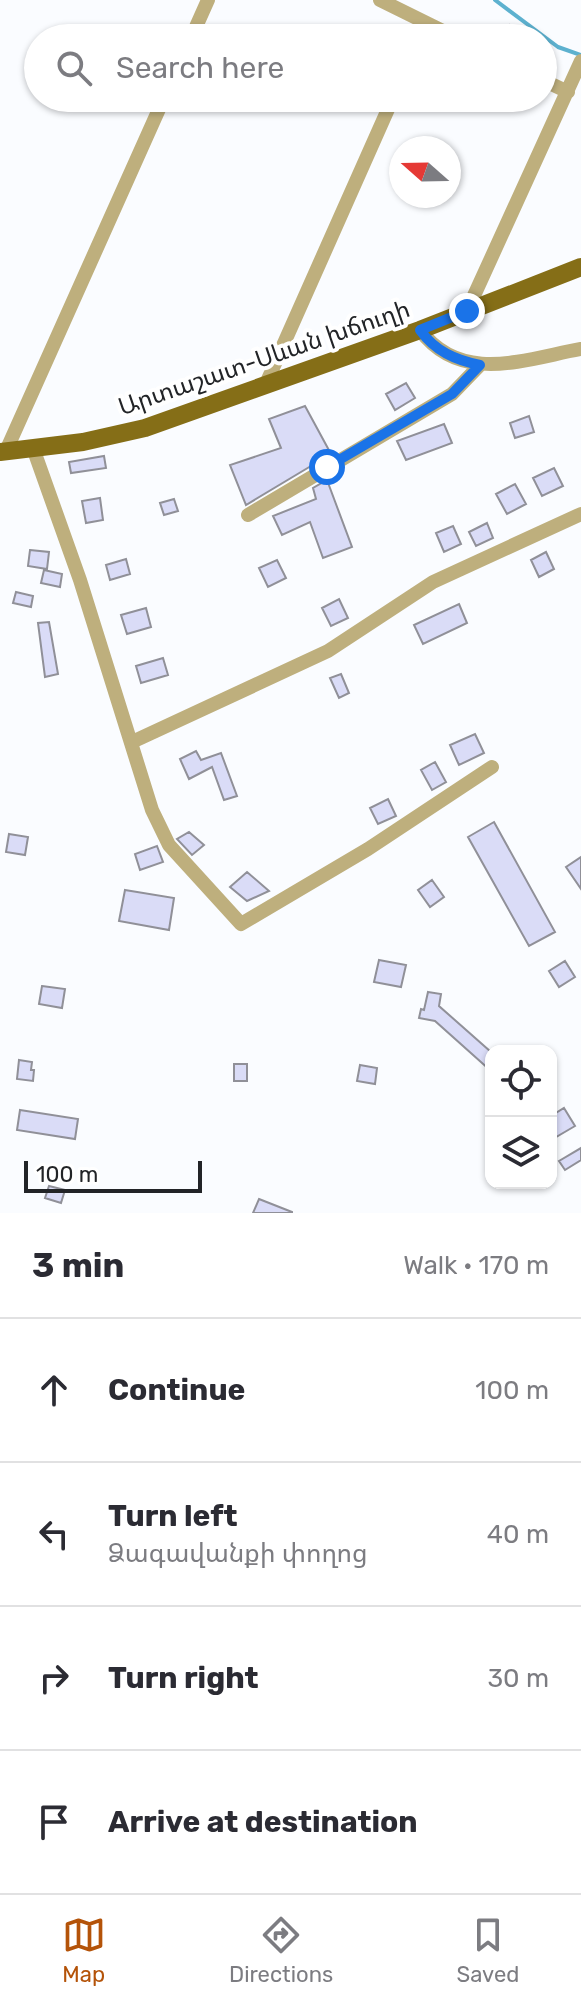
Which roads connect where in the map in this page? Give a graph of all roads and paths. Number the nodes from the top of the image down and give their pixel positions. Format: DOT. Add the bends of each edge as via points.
graph roads {
  1 [pos="208,0"];
  2 [pos="380,0"];
  3 [pos="426,23"];
  4 [pos="197,24"];
  5 [pos="581,61"];
  6 [pos="557,87"];
  7 [pos="568,92"];
  8 [pos="158,112"];
  9 [pos="387,112"];
  10 [pos="581,267"];
  11 [pos="467,311"];
  12 [pos="420,330"];
  13 [pos="581,349"];
  14 [pos="480,365"];
  15 [pos="265,386"];
  16 [pos="33,448"];
  17 [pos="3,452"];
  18 [pos="581,514"];
  19 [pos="248,515"];
  20 [pos="132,742"];
  21 [pos="492,767"];
  1 -- 4 [label="street"];
  2 -- 3 [label="street"];
  5 -- 7 [label="street"];
  6 -- 7 [label="street"];
  7 -- 11 [label="street"];
  8 -- 17 [label="street"];
  9 -- 15 [label="street"];
  10 -- 11 [label="main road, Արտաշատ-Սևան խճուղի"];
  11 -- 12 [label="main road, Արտաշատ-Սևան խճուղի"];
  12 -- 14 [label="street" via="442,352"];
  12 -- 15 [label="main road, Արտաշատ-Սևան խճուղի"];
  13 -- 14 [label="street"];
  14 -- 19 [label="street" via="452,394"];
  15 -- 16 [label="main road, Արտաշատ-Սևան խճուղի" via="145,428"];
  16 -- 17 [label="main road, Արտաշատ-Սևան խճուղի"];
  16 -- 20 [label="street"];
  18 -- 20 [label="street" via="433,582 328,651"];
  20 -- 21 [label="street" via="152,810 169,845 241,924"];
}
